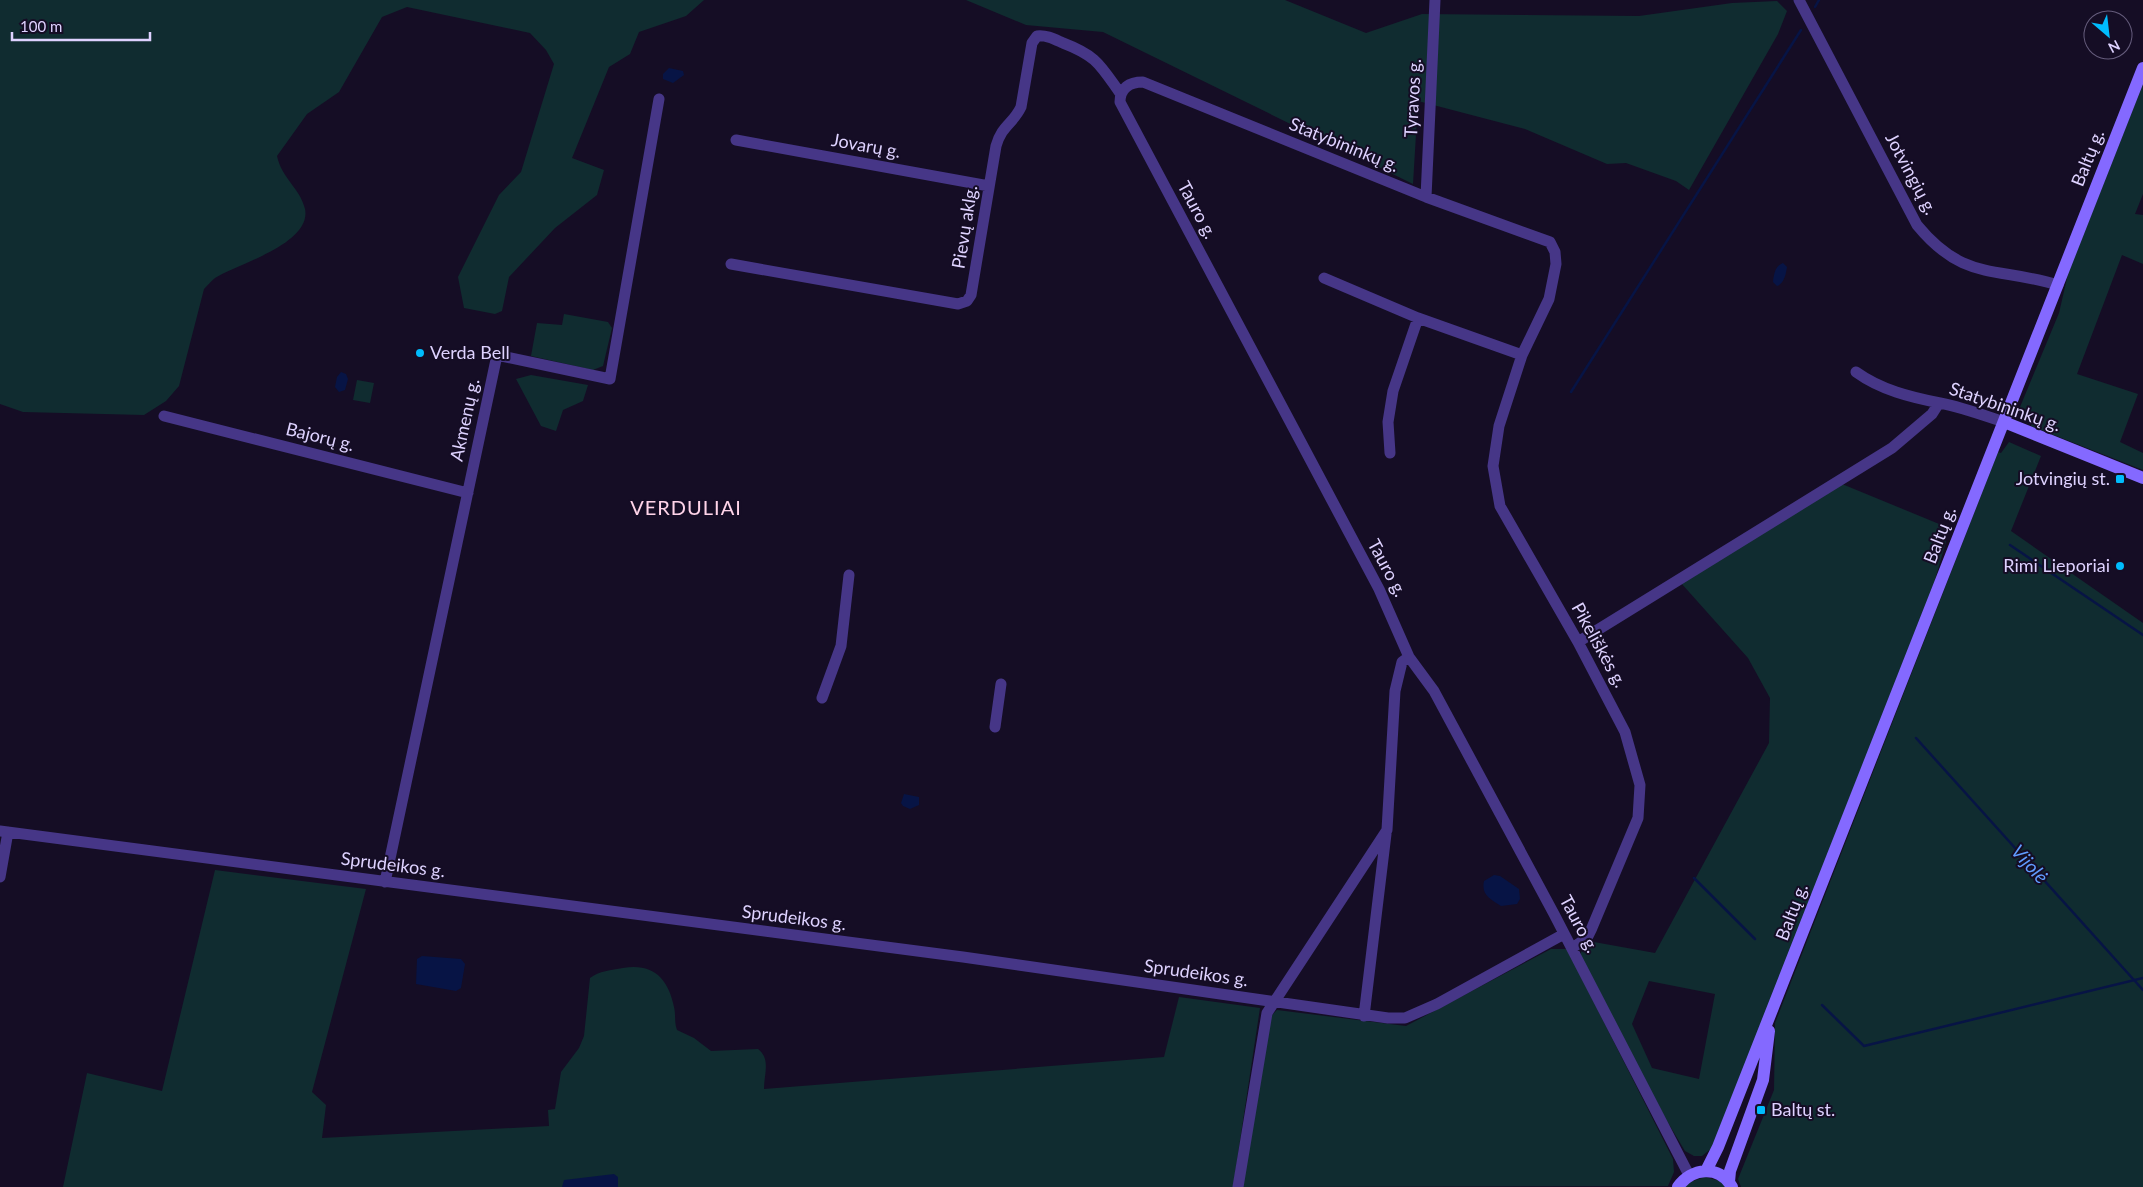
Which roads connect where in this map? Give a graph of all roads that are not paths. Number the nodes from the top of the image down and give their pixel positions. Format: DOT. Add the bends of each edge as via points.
graph roads {
  1 [pos="1435,0"];
  2 [pos="1799,0"];
  3 [pos="2143,68"];
  4 [pos="1123,90"];
  5 [pos="659,99"];
  6 [pos="736,140"];
  7 [pos="989,186"];
  8 [pos="1426,197"];
  9 [pos="1550,242"];
  10 [pos="731,264"];
  11 [pos="1324,278"];
  12 [pos="2058,285"];
  13 [pos="1418,318"];
  14 [pos="1522,355"];
  15 [pos="1856,372"];
  16 [pos="1939,403"];
  17 [pos="164,416"];
  18 [pos="2004,422"];
  19 [pos="1390,453"];
  20 [pos="2143,478"];
  21 [pos="468,493"];
  22 [pos="849,575"];
  23 [pos="1578,642"];
  24 [pos="1409,657"];
  25 [pos="1001,684"];
  26 [pos="822,698"];
  27 [pos="996,727"];
  28 [pos="1387,830"];
  29 [pos="4,832"];
  30 [pos="0,877"];
  31 [pos="385,882"];
  32 [pos="1564,934"];
  33 [pos="1572,948"];
  34 [pos="1274,1002"];
  35 [pos="1364,1016"];
  36 [pos="1770,1016"];
  37 [pos="1706,1171"];
  38 [pos="1689,1175"];
  39 [pos="1730,1185"];
  40 [pos="1238,1187"];
  41 [pos="1678,1187"];
  1 -- 8 [label="street, Tyravos g."];
  2 -- 12 [label="street, Jotvingių g." via="1917,225 1932,243 1946,254 1983,271"];
  3 -- 12 [label="main road, Baltų g."];
  4 -- 7 [label="street, Pievų aklg." via="1086,52 1045,35 1037,36 1032,44 1021,107 1017,116 1000,133"];
  4 -- 8 [label="street, Statybininkų g." via="1136,82 1143,82"];
  4 -- 24 [label="street, Tauro g." via="1120,102 1390,610"];
  5 -- 21 [label="street, Akmenų g." via="610,379 497,355"];
  6 -- 7 [label="street, Jovarų g."];
  7 -- 10 [label="street, Pievų aklg." via="971,295 967,301 958,304"];
  8 -- 9 [label="street, Statybininkų g."];
  9 -- 14 [label="street, Pikeliškės g." via="1556,264 1549,299"];
  11 -- 13 [label="street"];
  12 -- 18 [label="main road, Baltų g."];
  13 -- 14 [label="street"];
  13 -- 19 [label="street" via="1393,391 1388,422"];
  14 -- 23 [label="street, Pikeliškės g." via="1496,442 1493,466 1500,506"];
  15 -- 16 [label="street, Statybininkų g." via="1868,381 1908,397"];
  16 -- 18 [label="street, Statybininkų g."];
  16 -- 23 [label="street" via="1932,414 1892,448"];
  17 -- 21 [label="street, Bajorų g."];
  18 -- 20 [label="main road, Statybininkų g."];
  18 -- 36 [label="main road, Baltų g."];
  21 -- 31 [label="street, Akmenų g."];
  22 -- 26 [label="street" via="841,646"];
  23 -- 33 [label="street, Pikeliškės g." via="1626,732 1640,785 1638,818 1595,922 1587,938"];
  24 -- 28 [label="street" via="1402,662 1395,691"];
  24 -- 32 [label="street, Tauro g." via="1434,691"];
  25 -- 27 [label="street"];
  28 -- 34 [label="street"];
  28 -- 35 [label="street"];
  29 -- 30 [label="street"];
  29 -- 31 [label="street, Sprudeikos g."];
  31 -- 34 [label="street, Sprudeikos g." via="954,956"];
  32 -- 33 [label="street, Tauro g."];
  32 -- 35 [label="street, Sprudeikos g." via="1437,1004 1405,1018"];
  33 -- 38 [label="street, Tauro g."];
  34 -- 35 [label="street, Sprudeikos g."];
  34 -- 40 [label="street" via="1266,1013"];
  36 -- 37 [label="main road, Baltų g."];
  36 -- 39 [label="main road, Baltų g." via="1763,1080 1730,1171"];
  37 -- 38 [label="main road"];
  37 -- 39 [label="main road" via="1714,1172"];
  38 -- 41 [label="main road"];
}
